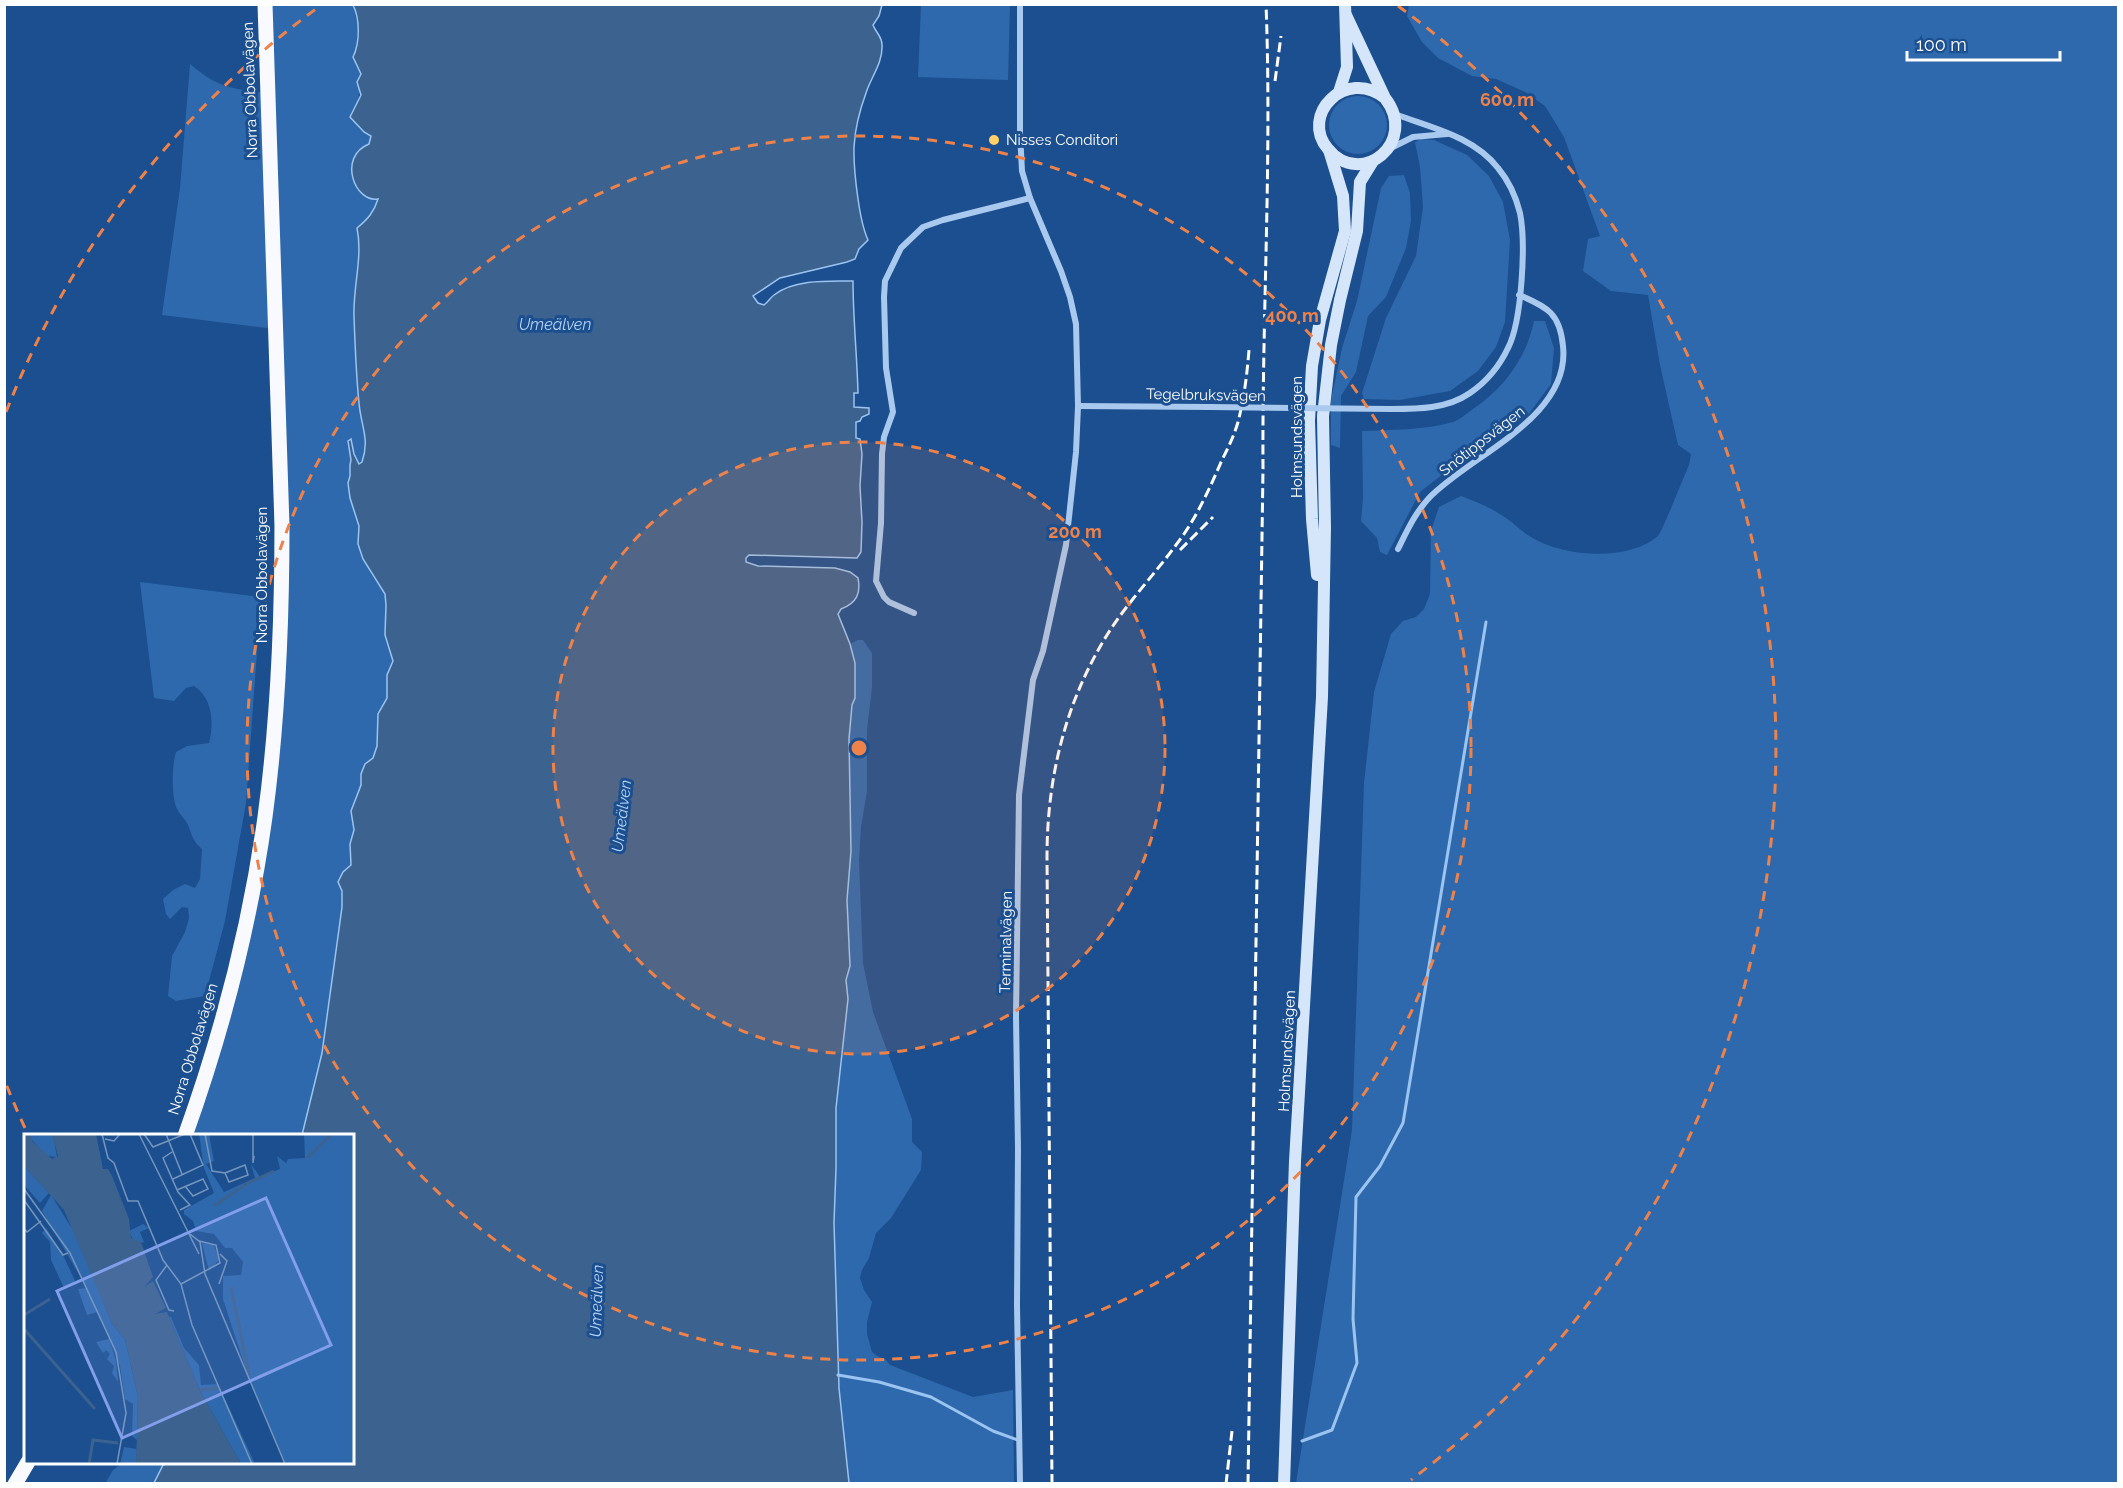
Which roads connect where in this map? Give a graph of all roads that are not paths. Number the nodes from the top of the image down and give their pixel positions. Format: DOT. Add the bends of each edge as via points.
graph roads {
  1 [pos="265,4"];
  2 [pos="1020,4"];
  3 [pos="1345,10"];
  4 [pos="1339,92"];
  5 [pos="1385,98"];
  6 [pos="1395,114"];
  7 [pos="1448,134"];
  8 [pos="1329,150"];
  9 [pos="1388,150"];
  10 [pos="1373,161"];
  11 [pos="1030,198"];
  12 [pos="1519,295"];
  13 [pos="1078,406"];
  14 [pos="1398,549"];
  15 [pos="914,613"];
  16 [pos="1324,621"];
  17 [pos="186,1134"];
  18 [pos="27,1464"];
  19 [pos="15,1484"];
  20 [pos="1020,1484"];
  21 [pos="1284,1484"];
  1 -- 17 [label="highway, Norra Obbolavägen" via="281,505 277,700 265,818 246,916 204,1082"];
  2 -- 11 [label="street" via="1021,152"];
  3 -- 4 [label="main road, Holmsundsvägen" via="1347,67"];
  3 -- 5 [label="main road, Holmsundsvägen"];
  4 -- 5 [label="main road" via="1366,88"];
  4 -- 8 [label="main road, Holmsundsvägen" via="1329,100 1320,117 1321,136"];
  5 -- 6 [label="main road, Holmsundsvägen"];
  6 -- 7 [label="street, Tegelbruksvägen"];
  6 -- 9 [label="main road" via="1395,135"];
  7 -- 9 [label="street" via="1413,137"];
  7 -- 12 [label="street, Tegelbruksvägen" via="1486,155 1508,181 1522,229"];
  8 -- 10 [label="main road" via="1350,163"];
  8 -- 16 [label="main road, Holmsundsvägen" via="1343,196 1345,231 1320,320 1312,366 1309,422 1312,519"];
  9 -- 10 [label="main road, Holmsundsvägen"];
  10 -- 16 [label="main road, Holmsundsvägen" via="1360,183 1357,231 1331,345 1323,416"];
  11 -- 13 [label="street" via="1070,297 1076,324"];
  11 -- 15 [label="street" via="923,227 901,248 885,281 886,368 893,412 882,454 876,581 889,602"];
  12 -- 13 [label="street, Tegelbruksvägen, bridge" via="1509,347 1486,380 1448,404 1418,409"];
  12 -- 14 [label="street, Snötippsvägen" via="1549,310 1557,320 1564,356 1556,384 1548,399 1521,427 1430,498"];
  13 -- 20 [label="street, Terminalvägen" via="1066,545 1033,680 1019,795"];
  16 -- 21 [label="main road, Holmsundsvägen" via="1295,1161"];
  18 -- 19 [label="highway"];
}
